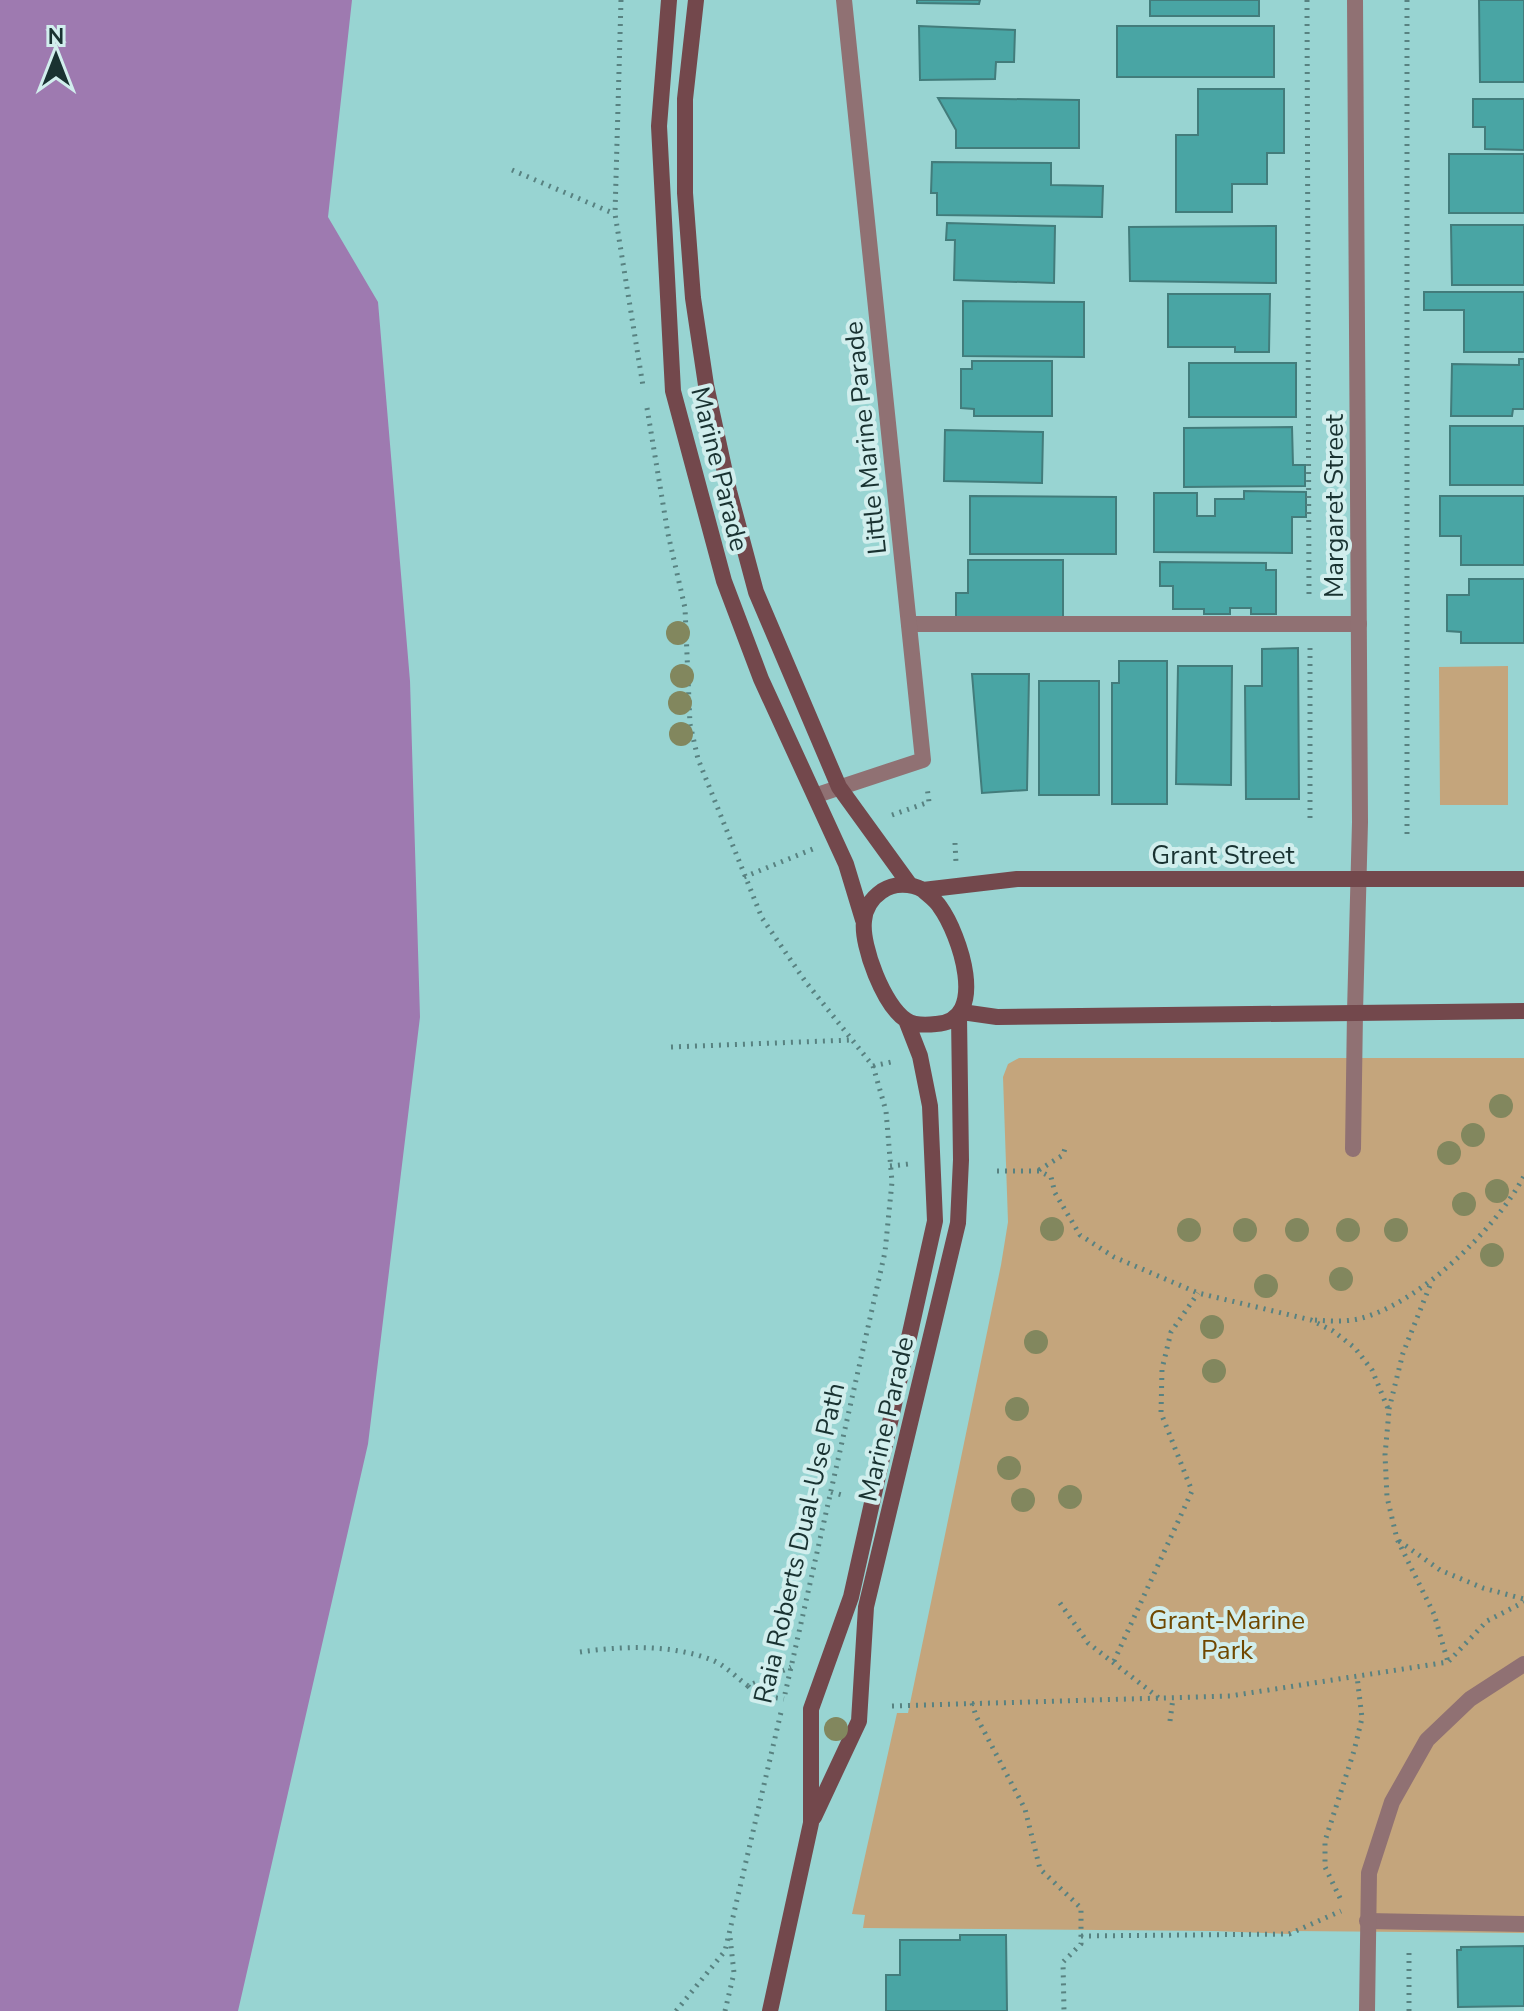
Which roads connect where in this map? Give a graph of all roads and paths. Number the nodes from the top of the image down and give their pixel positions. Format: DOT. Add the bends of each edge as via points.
graph roads {
  1 [pos="669,0"];
  2 [pos="696,0"];
  3 [pos="844,0"];
  4 [pos="1307,0"];
  5 [pos="1355,0"];
  6 [pos="1407,0"];
  7 [pos="512,170"];
  8 [pos="615,214"];
  9 [pos="1309,623"];
  10 [pos="909,624"];
  11 [pos="1359,624"];
  12 [pos="923,760"];
  13 [pos="839,787"];
  14 [pos="817,795"];
  15 [pos="1310,823"];
  16 [pos="867,824"];
  17 [pos="1407,834"];
  18 [pos="835,840"];
  19 [pos="955,843"];
  20 [pos="956,868"];
  21 [pos="744,877"];
  22 [pos="1359,879"];
  23 [pos="1524,879"];
  24 [pos="916,887"];
  25 [pos="863,921"];
  26 [pos="1524,1011"];
  27 [pos="1355,1012"];
  28 [pos="960,1014"];
  29 [pos="906,1020"];
  30 [pos="853,1040"];
  31 [pos="671,1047"];
  32 [pos="873,1066"];
  33 [pos="1066,1145"];
  34 [pos="1353,1149"];
  35 [pos="910,1164"];
  36 [pos="890,1166"];
  37 [pos="997,1171"];
  38 [pos="1039,1171"];
  39 [pos="1524,1176"];
  40 [pos="1432,1282"];
  41 [pos="1198,1293"];
  42 [pos="1311,1320"];
  43 [pos="1389,1411"];
  44 [pos="831,1492"];
  45 [pos="846,1496"];
  46 [pos="1397,1539"];
  47 [pos="1524,1600"];
  48 [pos="1060,1603"];
  49 [pos="580,1652"];
  50 [pos="1114,1661"];
  51 [pos="1448,1662"];
  52 [pos="1524,1664"];
  53 [pos="792,1667"];
  54 [pos="1357,1676"];
  55 [pos="748,1686"];
  56 [pos="1160,1698"];
  57 [pos="1173,1698"];
  58 [pos="784,1699"];
  59 [pos="972,1703"];
  60 [pos="892,1706"];
  61 [pos="1170,1721"];
  62 [pos="811,1823"];
  63 [pos="1367,1921"];
  64 [pos="1409,1922"];
  65 [pos="1524,1924"];
  66 [pos="730,1935"];
  67 [pos="1081,1936"];
  68 [pos="676,2011"];
  69 [pos="725,2011"];
  70 [pos="770,2011"];
  71 [pos="1064,2011"];
  72 [pos="1367,2011"];
  73 [pos="1409,2011"];
  1 -- 14 [label="street, Marine Parade" via="659,126 673,391 724,581 761,679"];
  2 -- 13 [label="street, Marine Parade" via="685,99 685,193 706,385 756,592"];
  3 -- 10 [label="street, Little Marine Parade"];
  4 -- 9 [label="path"];
  5 -- 11 [label="street, Margaret Street"];
  6 -- 17 [label="path"];
  7 -- 8 [label="path"];
  9 -- 10 [label="street"];
  9 -- 11 [label="street"];
  9 -- 15 [label="path"];
  10 -- 12 [label="street, Little Marine Parade"];
  11 -- 22 [label="street, Margaret Street"];
  12 -- 13 [label="street"];
  12 -- 16 [label="path" via="929,802"];
  13 -- 14 [label="street"];
  13 -- 16 [label="street, Marine Parade"];
  14 -- 18 [label="street, Marine Parade"];
  16 -- 24 [label="street, Marine Parade"];
  18 -- 21 [label="path"];
  18 -- 25 [label="street, Marine Parade"];
  19 -- 20 [label="path"];
  22 -- 23 [label="street, Grant Street"];
  22 -- 24 [label="street, Grant Street" via="1017,879"];
  22 -- 27 [label="street, Margaret Street"];
  24 -- 25 [label="street" via="889,887 876,895"];
  24 -- 28 [label="street" via="939,906 958,944 966,988"];
  25 -- 29 [label="street" via="875,972"];
  26 -- 27 [label="street"];
  27 -- 28 [label="street"];
  27 -- 34 [label="street, Margaret Street"];
  28 -- 29 [label="street" via="941,1024"];
  28 -- 62 [label="street, Marine Parade" via="958,1223 866,1607 859,1721"];
  29 -- 62 [label="street, Marine Parade" via="930,1106 935,1221 851,1597 811,1709"];
  30 -- 31 [label="path"];
  32 -- 36 [label="path, Raia Roberts Dual-Use Path" via="886,1111"];
  33 -- 38 [label="path" via="1063,1155"];
  35 -- 36 [label="path"];
  36 -- 44 [label="path, Raia Roberts Dual-Use Path" via="885,1252"];
  37 -- 38 [label="path"];
  38 -- 41 [label="path" via="1051,1177 1080,1235 1114,1257"];
  39 -- 40 [label="path" via="1486,1229"];
  40 -- 42 [label="path" via="1360,1318"];
  40 -- 43 [label="path" via="1403,1353"];
  41 -- 42 [label="path"];
  41 -- 50 [label="path" via="1171,1332 1161,1384 1161,1413 1192,1491"];
  42 -- 43 [label="path" via="1355,1348 1372,1370"];
  43 -- 46 [label="path" via="1387,1497"];
  44 -- 45 [label="path"];
  44 -- 53 [label="path, Raia Roberts Dual-Use Path"];
  46 -- 47 [label="path" via="1440,1570"];
  46 -- 51 [label="path" via="1430,1604"];
  47 -- 51 [label="path" via="1487,1621"];
  48 -- 50 [label="path" via="1088,1643"];
  49 -- 55 [label="path" via="619,1646 678,1652 714,1660"];
  50 -- 56 [label="path"];
  51 -- 54 [label="path"];
  52 -- 63 [label="street" via="1470,1699 1427,1740 1392,1802 1369,1873"];
  53 -- 55 [label="path"];
  53 -- 58 [label="path, Raia Roberts Dual-Use Path"];
  54 -- 57 [label="path" via="1230,1696"];
  54 -- 67 [label="path" via="1362,1718 1325,1841 1325,1867 1346,1909 1289,1934"];
  55 -- 58 [label="path" via="756,1695"];
  56 -- 57 [label="path"];
  56 -- 59 [label="path"];
  57 -- 61 [label="path"];
  58 -- 66 [label="path, Raia Roberts Dual-Use Path"];
  59 -- 60 [label="path"];
  59 -- 67 [label="path" via="1025,1809 1040,1869 1081,1908"];
  62 -- 70 [label="street, Marine Parade"];
  63 -- 64 [label="street"];
  63 -- 72 [label="street"];
  64 -- 65 [label="street"];
  64 -- 73 [label="path"];
  66 -- 68 [label="path, Raia Roberts Dual-Use Path" via="725,1951"];
  66 -- 69 [label="path" via="734,1973"];
  67 -- 71 [label="path" via="1081,1944 1063,1962"];
}
